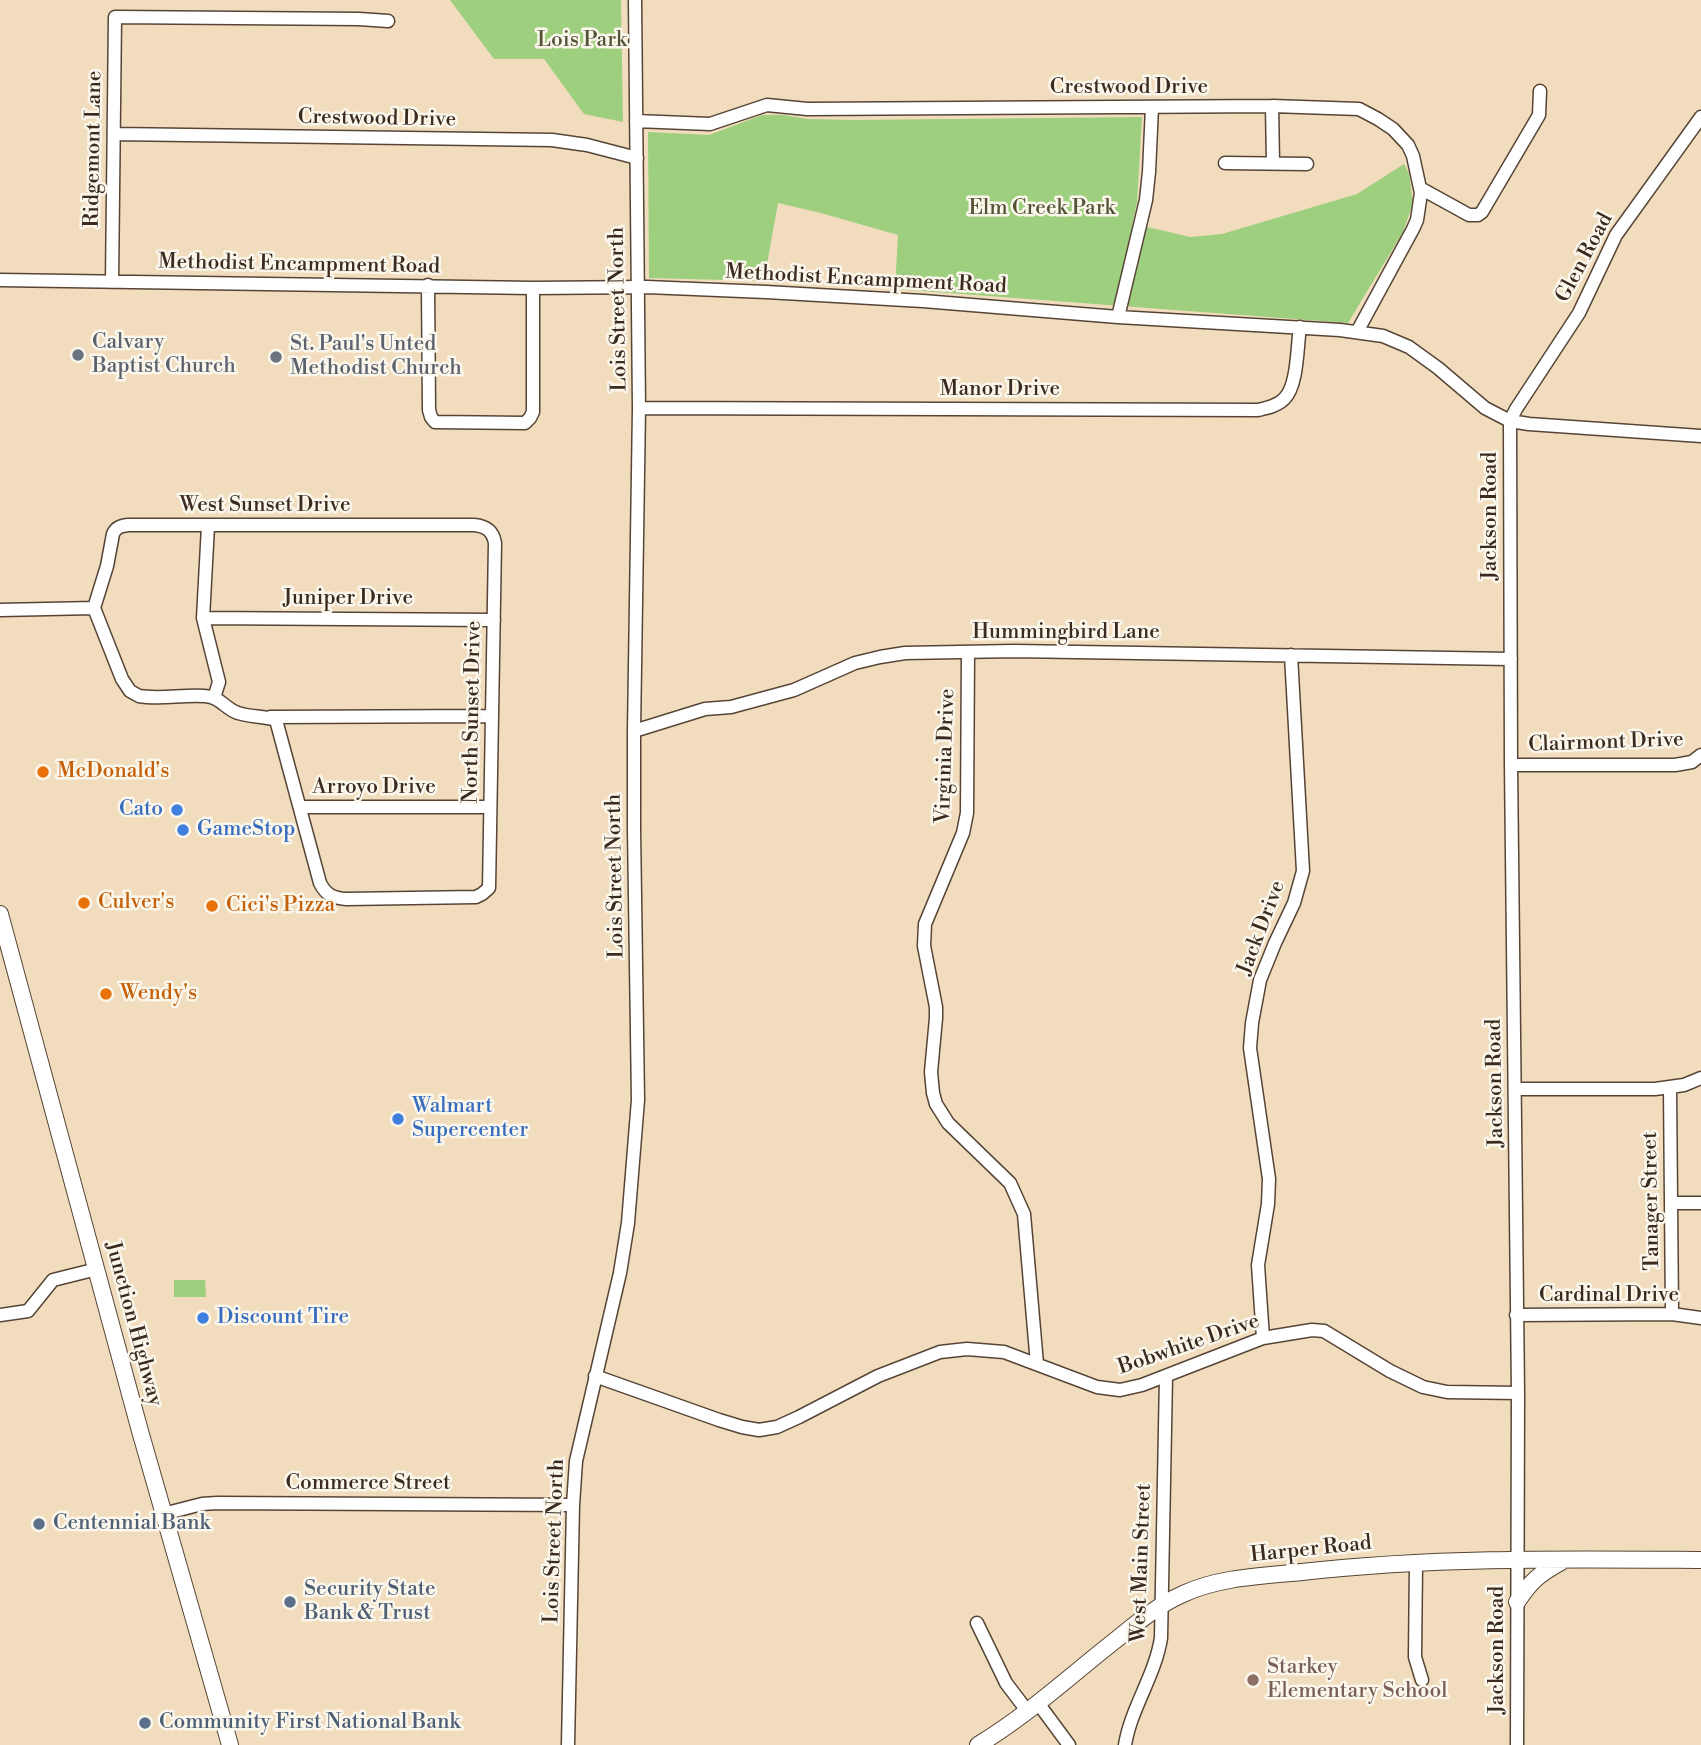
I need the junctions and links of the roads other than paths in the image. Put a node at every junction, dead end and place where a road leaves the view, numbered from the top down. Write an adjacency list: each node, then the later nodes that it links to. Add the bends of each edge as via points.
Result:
1 (635, 0): 7 (street, Lois Street North)
2 (388, 21): 8 (street, Ridgemont Lane, via 115,17)
3 (1540, 91): 13 (street, via 1539,115 1482,212 1469,215)
4 (1272, 106): 5 (street, Crestwood Drive); 11 (street); 13 (street, Crestwood Drive, via 1359,109 1378,119 1408,145)
5 (1152, 107): 7 (street, Crestwood Drive, via 807,109 766,105 710,124); 19 (street, via 1146,200)
6 (1701, 117): 23 (street, Glen Road, via 1616,234 1578,313)
7 (636, 121): 9 (street, Lois Street North)
8 (115, 134): 9 (street, Crestwood Drive, via 552,140); 15 (street, Ridgemont Lane)
9 (637, 158): 18 (street, Lois Street North)
10 (1225, 163): 11 (street)
11 (1273, 163): 12 (street)
12 (1307, 164)
13 (1420, 188): 21 (street, Crestwood Drive, via 1413,229)
14 (0, 280): 15 (street, Methodist Encampment Road)
15 (112, 282): 16 (street, Methodist Encampment Road)
16 (428, 285): 17 (street, Methodist Encampment Road); 17 (street, via 429,410 435,422 525,423 530,418)
17 (533, 288): 18 (street, Methodist Encampment Road)
18 (637, 288): 19 (street, Methodist Encampment Road, via 922,300); 22 (street, Lois Street North)
19 (1118, 317): 20 (street, Methodist Encampment Road)
20 (1300, 327): 21 (street, Methodist Encampment Road); 22 (street, Manor Drive, via 1293,383 1286,397 1258,410)
21 (1357, 332): 23 (street, Methodist Encampment Road, via 1409,347 1485,408)
22 (639, 408): 37 (street, Lois Street North)
23 (1510, 421): 24 (street, Methodist Encampment Road); 33 (street, Jackson Road)
24 (1701, 436)
25 (208, 526): 26 (street, West Sunset Drive, via 474,525); 27 (street, West Sunset Drive, via 115,529); 29 (street)
26 (494, 536): 30 (street, North Sunset Drive)
27 (94, 608): 28 (street); 34 (street, via 130,691 144,697)
28 (0, 610)
29 (203, 618): 30 (street, Juniper Drive); 34 (street, via 219,682)
30 (494, 620): 35 (street, North Sunset Drive)
31 (968, 652): 32 (street, Hummingbird Lane); 37 (street, Hummingbird Lane, via 880,657 794,690 731,708 705,709); 54 (street, Virginia Drive, via 968,813 924,935 936,1007 932,1083 936,1104 948,1123 1010,1183 1024,1214)
32 (1291, 655): 33 (street, Hummingbird Lane); 53 (street, Jack Drive, via 1303,871 1260,980 1250,1048 1269,1179 1258,1265)
33 (1511, 659): 39 (street, Jackson Road)
34 (214, 698): 36 (street, via 240,714)
35 (492, 716): 36 (street); 41 (street, North Sunset Drive)
36 (266, 717): 40 (street, via 276,720)
37 (634, 731): 55 (street, Lois Street North, via 637,1111 628,1223)
38 (1701, 755): 39 (street, Clairmont Drive, via 1675,765)
39 (1511, 765): 45 (street, Jackson Road)
40 (300, 807): 41 (street, Arroyo Drive); 41 (street, North Sunset Drive, via 320,883 327,894 346,899 476,897 489,888)
41 (491, 807)
42 (0, 914): 48 (main road, Junction Highway)
43 (1701, 1078): 44 (street)
44 (1670, 1087): 45 (street); 46 (street, Tanager Street)
45 (1515, 1089): 51 (street, Jackson Road)
46 (1672, 1203): 47 (street); 49 (street, Tanager Street)
47 (1701, 1203)
48 (97, 1269): 50 (street, via 53,1280 29,1311); 59 (main road, Junction Highway)
49 (1672, 1314): 51 (street, Cardinal Drive); 52 (street, Cardinal Drive)
50 (0, 1315)
51 (1516, 1315): 57 (street, Jackson Road)
52 (1701, 1318)
53 (1263, 1338): 56 (street, Bobwhite Drive); 57 (street, Bobwhite Drive, via 1324,1331 1423,1387)
54 (1037, 1364): 55 (street, Bobwhite Drive, via 992,1350 940,1352 878,1376 799,1418 759,1430); 56 (street, Bobwhite Drive, via 1097,1387 1119,1390)
55 (595, 1376): 58 (street, Lois Street North, via 576,1461)
56 (1166, 1376): 65 (street, West Main Street)
57 (1518, 1393): 61 (street, Jackson Road)
58 (573, 1505): 59 (street, Commerce Street, via 218,1503); 70 (street, Lois Street North)
59 (163, 1514): 69 (main road, Junction Highway)
60 (1566, 1559): 61 (main road, Harper Road); 62 (main road, Harper Road); 64 (main road, via 1544,1571)
61 (1517, 1560): 63 (main road, Harper Road); 64 (street, Jackson Road)
62 (1701, 1560)
63 (1416, 1563): 65 (main road, Harper Road, via 1220,1582); 67 (street, via 1415,1657)
64 (1517, 1602): 74 (street, Jackson Road)
65 (1161, 1605): 68 (main road, Harper Road); 73 (street, West Main Street, via 1160,1646)
66 (977, 1623): 68 (street, via 1006,1683)
67 (1422, 1680)
68 (1033, 1707): 71 (main road, Harper Road); 72 (street)
69 (230, 1745)
70 (568, 1745)
71 (978, 1745)
72 (1069, 1745)
73 (1125, 1745)
74 (1517, 1745)

